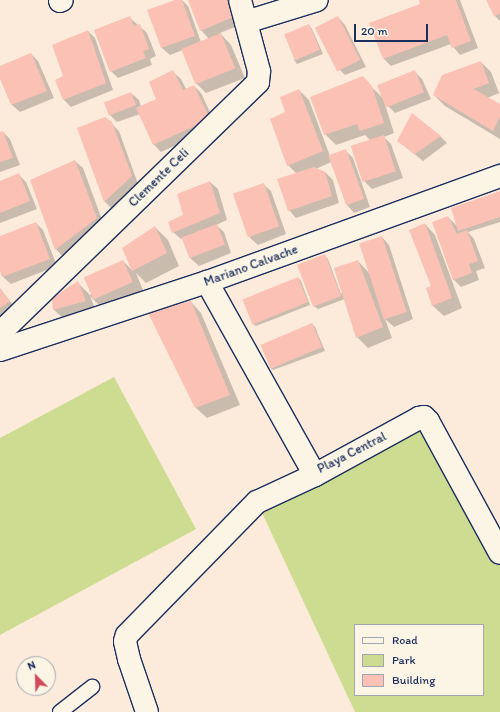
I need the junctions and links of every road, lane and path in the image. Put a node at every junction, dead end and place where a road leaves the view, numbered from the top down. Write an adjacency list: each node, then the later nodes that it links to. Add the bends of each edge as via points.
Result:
1 (240, 0): 3 (street, Clemente Celi)
2 (317, 0): 3 (street)
3 (246, 22): 6 (street, Clemente Celi, via 259,71 256,85)
4 (500, 176): 5 (street, Mariano Calvache)
5 (207, 282): 7 (street, Mariano Calvache); 8 (street, Playa Central)
6 (0, 333)
7 (0, 350)
8 (315, 475): 9 (street, Playa Central, via 424,417); 12 (street, via 257,502 125,637 128,659)
9 (500, 553)
10 (92, 687): 11 (lane)
11 (60, 712)
12 (147, 712)

